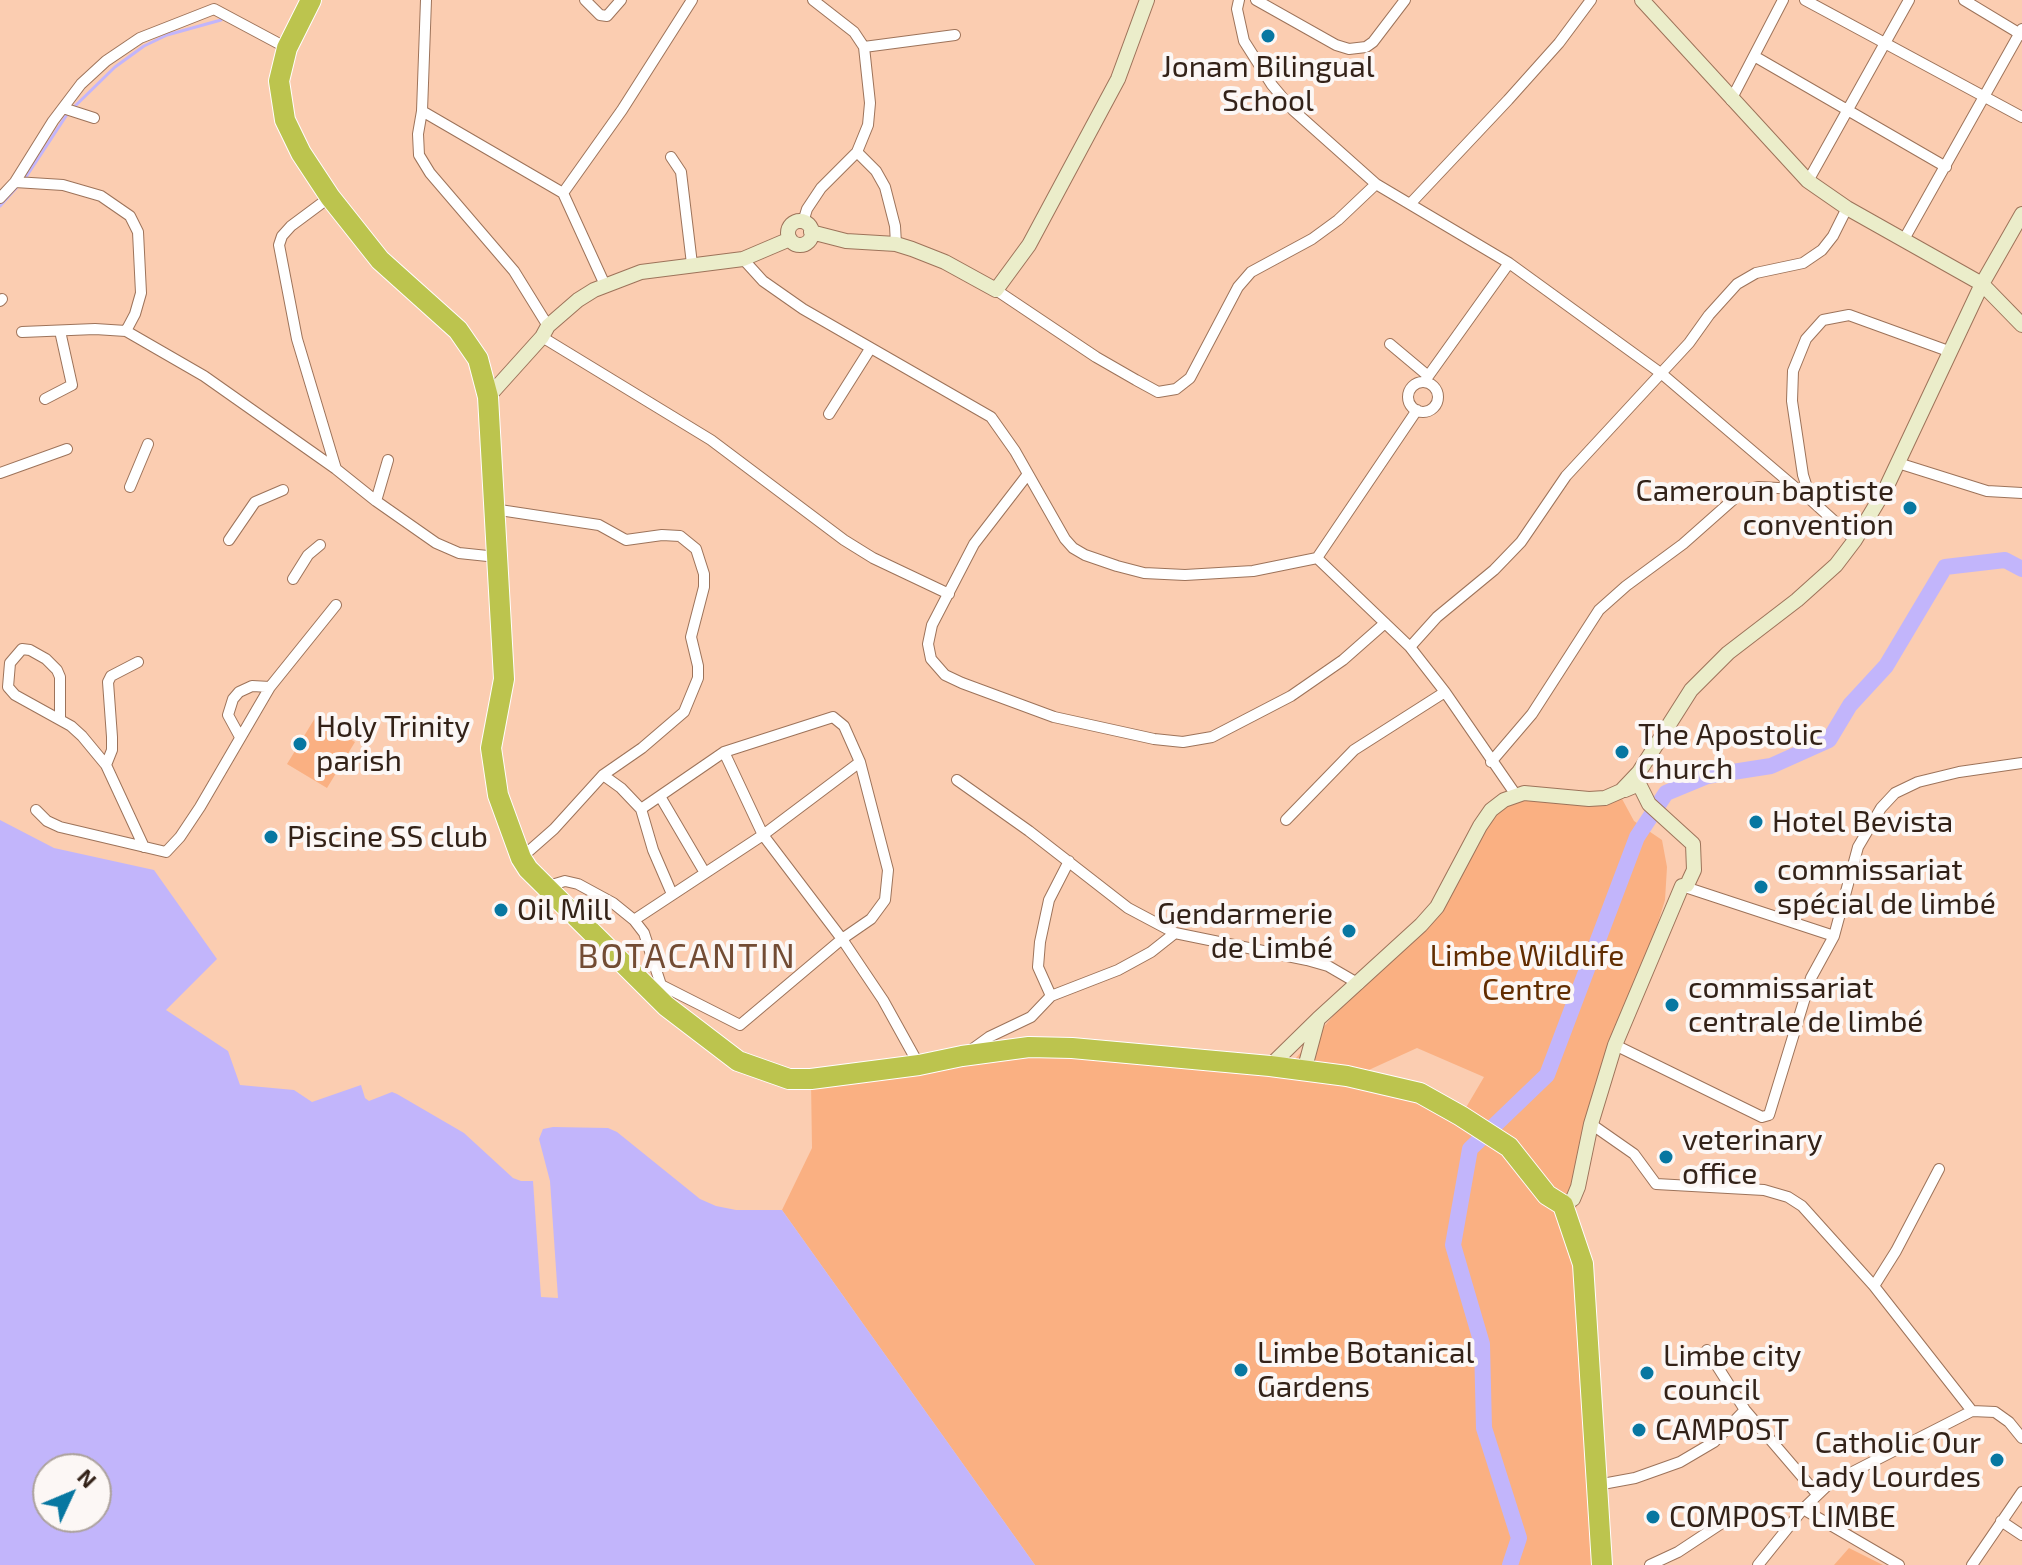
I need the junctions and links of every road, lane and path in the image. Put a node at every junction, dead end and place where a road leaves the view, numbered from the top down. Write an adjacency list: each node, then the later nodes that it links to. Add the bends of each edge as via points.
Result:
1 (311, 0): 21 (highway)
2 (426, 0): 27 (street)
3 (585, 0): 4 (street, via 607,16)
4 (621, 0)
5 (692, 0): 36 (street)
6 (813, 0): 20 (street, via 854,32)
7 (1147, 0): 50 (street, via 1118,79 1033,238)
8 (1239, 0): 35 (street, via 1244,41 1272,85 1317,134)
9 (1256, 0): 10 (street, via 1336,45 1359,49 1373,42)
10 (1405, 0)
11 (1591, 0): 39 (street, via 1559,43)
12 (1642, 0): 24 (street)
13 (1783, 0): 22 (street)
14 (1805, 0): 19 (street)
15 (1909, 0): 19 (street)
16 (1964, 0): 17 (street)
17 (2021, 32): 23 (street)
18 (955, 35): 20 (street)
19 (1885, 43): 23 (street); 26 (street)
20 (864, 47): 30 (street, via 870,116)
21 (287, 48): 25 (street, via 214,9 129,45 93,72); 37 (highway, via 279,81 285,120)
22 (1754, 56): 24 (street); 26 (street)
23 (1986, 96): 28 (street); 32 (street)
24 (1731, 100): 33 (street)
25 (63, 108): 29 (street); 34 (street)
26 (1848, 109): 32 (street); 33 (street)
27 (422, 111): 36 (street); 55 (street, via 419,155 514,271)
28 (2022, 117)
29 (94, 118)
30 (857, 152): 42 (street, via 807,209); 44 (street, via 885,187)
31 (671, 157): 47 (street, via 681,172)
32 (1946, 167): 43 (street)
33 (1808, 181): 40 (street)
34 (15, 182): 38 (street); 53 (street, via 63,185 101,196 130,216 138,232 141,293)
35 (1376, 184): 39 (street); 50 (street, via 1312,239 1251,272 1190,378 1176,389 1158,392 1136,380)
36 (563, 193): 49 (street)
37 (330, 197): 61 (highway, via 380,260 458,330 478,359); 69 (street, via 291,226 279,245 297,339)
38 (0, 198)
39 (1410, 204): 46 (street)
40 (1847, 208): 43 (street); 59 (street, via 1822,250 1803,263 1756,273 1737,284)
41 (2022, 214): 48 (street)
42 (807, 227): 44 (street, via 846,241); 45 (street, via 805,244 790,239)
43 (1903, 241): 48 (street)
44 (896, 244): 50 (street, via 926,253)
45 (743, 259): 47 (street); 57 (street, via 786,298)
46 (1509, 263): 59 (street); 60 (street)
47 (692, 264): 49 (street, via 641,272)
48 (1982, 284): 51 (street); 58 (street)
49 (605, 285): 55 (street, via 578,300)
50 (996, 290)
51 (2022, 325)
52 (60, 331): 53 (street); 54 (street); 62 (street, via 72,385)
53 (126, 331): 69 (street, via 204,376)
54 (22, 332)
55 (545, 332): 61 (street); 85 (street, via 711,440 844,540)
56 (1390, 344): 60 (street)
57 (870, 349): 64 (street); 71 (street, via 991,417)
58 (1951, 352): 68 (street); 76 (street, via 1849,315 1823,320 1806,339 1793,371 1793,425)
59 (1662, 374): 73 (street); 88 (street, via 1566,476 1521,542)
60 (1426, 379): 63 (street, via 1408,396); 63 (street, via 1438,399 1430,410)
61 (488, 397): 78 (highway)
62 (45, 399)
63 (1417, 410): 83 (street)
64 (829, 414)
65 (148, 444): 72 (street)
66 (67, 449): 70 (street)
67 (388, 460): 77 (street)
68 (1898, 463): 75 (street, via 1987,491); 80 (street)
69 (336, 469): 77 (street)
70 (0, 472)
71 (1028, 474): 83 (street, via 1073,548 1117,566 1197,575); 85 (street, via 974,544)
72 (130, 487)
73 (1797, 489): 76 (street); 96 (street, via 1744,490 1599,610 1532,714)
74 (283, 490): 79 (street, via 255,502)
75 (2022, 493)
76 (1811, 500): 80 (street)
77 (376, 501): 82 (street, via 436,543 459,553)
78 (493, 509): 82 (highway); 99 (street, via 599,525 626,540 672,534 689,542 701,558 704,587 691,637 698,678 690,700 674,721)
79 (229, 540)
80 (1855, 540): 101 (street, via 1819,583 1728,653 1691,690)
81 (320, 545): 84 (street)
82 (497, 557): 109 (highway, via 504,679 491,748 498,795)
83 (1317, 558): 87 (street)
84 (293, 579)
85 (949, 594): 87 (street, via 928,644 931,659 945,675 1054,717 1183,742 1212,737 1291,696)
86 (336, 605): 90 (street)
87 (1385, 623): 88 (street)
88 (1410, 647): 91 (street)
89 (138, 662): 98 (street, via 108,682 112,750)
90 (270, 687): 93 (street); 93 (street, via 252,686 233,699 228,715)
91 (1445, 692): 96 (street); 106 (street, via 1354,750)
92 (60, 718): 92 (street, via 8,687 10,663 22,649 57,670); 98 (street)
93 (240, 737): 108 (street, via 180,837 166,852)
94 (724, 752): 95 (street, via 833,717 844,726); 103 (street); 107 (street)
95 (860, 762): 107 (street); 118 (street, via 888,870 885,900 871,919)
96 (1491, 762): 102 (street)
97 (2022, 763): 117 (street, via 1959,772 1895,793 1858,847)
98 (106, 765): 108 (street)
99 (603, 775): 104 (street); 109 (street)
100 (957, 780): 110 (street)
101 (1621, 791): 102 (street, via 1589,799); 112 (street, via 1639,784 1649,804 1693,844 1694,870)
102 (1516, 795): 119 (street, via 1491,810 1437,907)
103 (661, 798): 104 (street); 111 (street)
104 (641, 809): 114 (street)
105 (36, 810): 108 (street, via 60,827)
106 (1286, 820)
107 (763, 835): 111 (street); 118 (street)
108 (144, 847)
109 (521, 858): 113 (highway)
110 (1069, 861): 116 (street, via 1128,908); 121 (street, via 1049,900 1040,942 1038,967)
111 (705, 873): 114 (street)
112 (1682, 886): 117 (street); 124 (street)
113 (545, 887): 115 (street, via 565,881 578,884); 122 (highway)
114 (672, 894): 115 (street)
115 (634, 920): 120 (street, via 644,933)
116 (1175, 933): 119 (street, via 1307,960); 121 (street, via 1118,970)
117 (1834, 936): 124 (street, via 1811,978 1769,1115 1762,1117)
118 (842, 939): 120 (street, via 740,1025); 126 (street)
119 (1359, 984): 123 (street)
120 (661, 985): 122 (street)
121 (1051, 996): 125 (street, via 1031,1017)
122 (666, 1006): 126 (highway, via 738,1061 789,1079)
123 (1318, 1019): 127 (street); 128 (street)
124 (1615, 1045): 129 (street)
125 (962, 1056): 126 (highway); 127 (highway, via 1029,1047)
126 (919, 1065)
127 (1270, 1066): 128 (highway)
128 (1304, 1071): 131 (highway, via 1407,1089 1435,1100 1509,1147 1547,1195)
129 (1591, 1124): 131 (street, via 1576,1195); 132 (street, via 1634,1154 1656,1184 1764,1190 1788,1197)
130 (1939, 1169): 132 (street)
131 (1563, 1205): 137 (highway, via 1583,1264)
132 (1874, 1286): 135 (street)
133 (1707, 1350): 134 (street)
134 (1745, 1410): 137 (street, via 1714,1442 1680,1462); 139 (street)
135 (1972, 1411): 136 (street, via 1995,1412); 139 (street, via 1845,1474)
136 (2022, 1438)
137 (1597, 1485): 144 (highway)
138 (2022, 1492): 142 (street)
139 (1817, 1494): 140 (street)
140 (1803, 1509): 146 (street); 147 (street)
141 (1728, 1519): 145 (street)
142 (2001, 1521): 143 (street); 148 (street)
143 (2022, 1535)
144 (1602, 1565)
145 (1650, 1565)
146 (1758, 1565)
147 (1899, 1565)
148 (1972, 1565)

